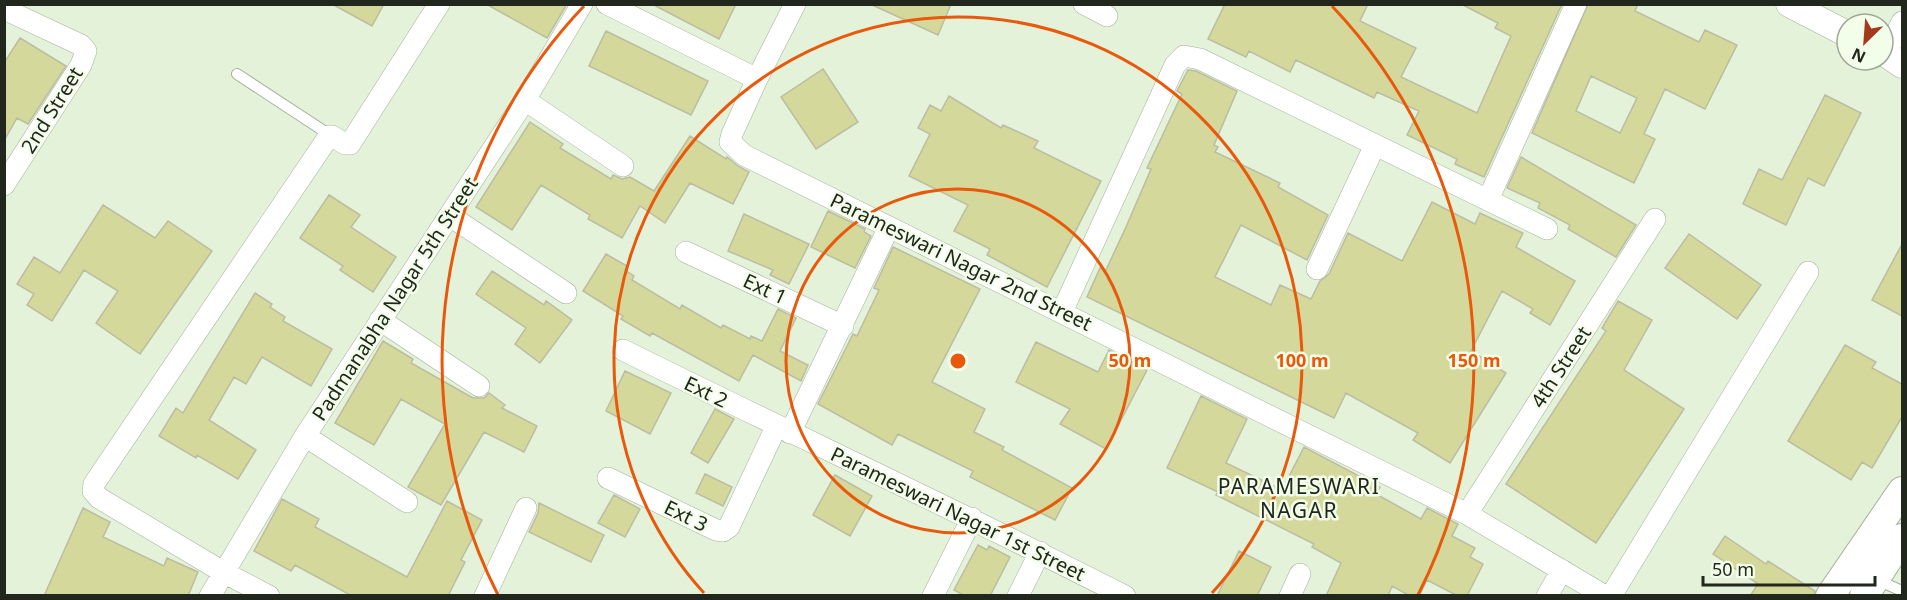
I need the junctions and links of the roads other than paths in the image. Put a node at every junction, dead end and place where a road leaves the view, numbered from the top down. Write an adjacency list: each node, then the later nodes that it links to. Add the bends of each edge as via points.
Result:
1 (439, 4): 16 (street, via 350,144)
2 (582, 4): 15 (street, Padmanabha Nagar 5th Street)
3 (608, 4): 14 (street)
4 (795, 4): 14 (street, Parameswari Nagar 2nd Street)
5 (1084, 4): 9 (street)
6 (1576, 4): 20 (street)
7 (1789, 4): 11 (street)
8 (4, 9): 19 (street, 2nd Street, via 81,45 86,51 81,65)
9 (1107, 16)
10 (1902, 22): 12 (street)
11 (1835, 28)
12 (1895, 44)
13 (237, 74): 16 (lane)
14 (756, 79): 23 (street, Parameswari Nagar 2nd Street, via 732,134 730,142 736,149)
15 (525, 100): 18 (street); 21 (street, Padmanabha Nagar 5th Street)
16 (330, 135): 45 (street, via 94,484 93,491 99,498)
17 (1376, 145): 20 (street); 26 (street); 29 (street, via 1200,59 1184,56 1175,65)
18 (623, 166)
19 (4, 185)
20 (1488, 200): 24 (street)
21 (450, 216): 28 (street); 30 (street, Padmanabha Nagar 5th Street)
22 (1655, 219): 40 (street, 4th Street)
23 (889, 227): 29 (street, Parameswari Nagar 2nd Street); 31 (street)
24 (1546, 229)
25 (686, 252): 31 (street, Ext 1)
26 (1317, 269)
27 (1808, 272): 58 (street)
28 (566, 293)
29 (1062, 312): 40 (street, Parameswari Nagar 2nd Street)
30 (380, 320): 33 (street); 35 (street, Padmanabha Nagar 5th Street)
31 (843, 326): 34 (street)
32 (623, 350): 34 (street, Ext 2)
33 (479, 386)
34 (783, 430): 36 (street, Ext 3, via 729,527 723,531); 41 (street, Parameswari Nagar 1st Street)
35 (305, 436): 38 (street); 45 (street, Padmanabha Nagar 5th Street)
36 (608, 478)
37 (1902, 491): 59 (main road)
38 (407, 502)
39 (526, 508): 51 (street)
40 (1467, 514): 44 (street, Parameswari Nagar 2nd Street)
41 (972, 518): 43 (street, Parameswari Nagar 1st Street); 52 (street)
42 (1902, 538): 47 (main road)
43 (1040, 552): 53 (street); 54 (street, Parameswari Nagar 1st Street)
44 (1562, 570): 56 (street); 57 (street, Parameswari Nagar 2nd Street)
45 (222, 572): 49 (street, Padmanabha Nagar 5th Street); 50 (street)
46 (1300, 574): 55 (street)
47 (1869, 587): 48 (lane)
48 (1902, 591)
49 (210, 596)
50 (269, 596)
51 (485, 596)
52 (933, 596)
53 (1018, 596)
54 (1125, 596)
55 (1290, 596)
56 (1547, 596)
57 (1605, 596)
58 (1611, 596)
59 (1830, 596)

